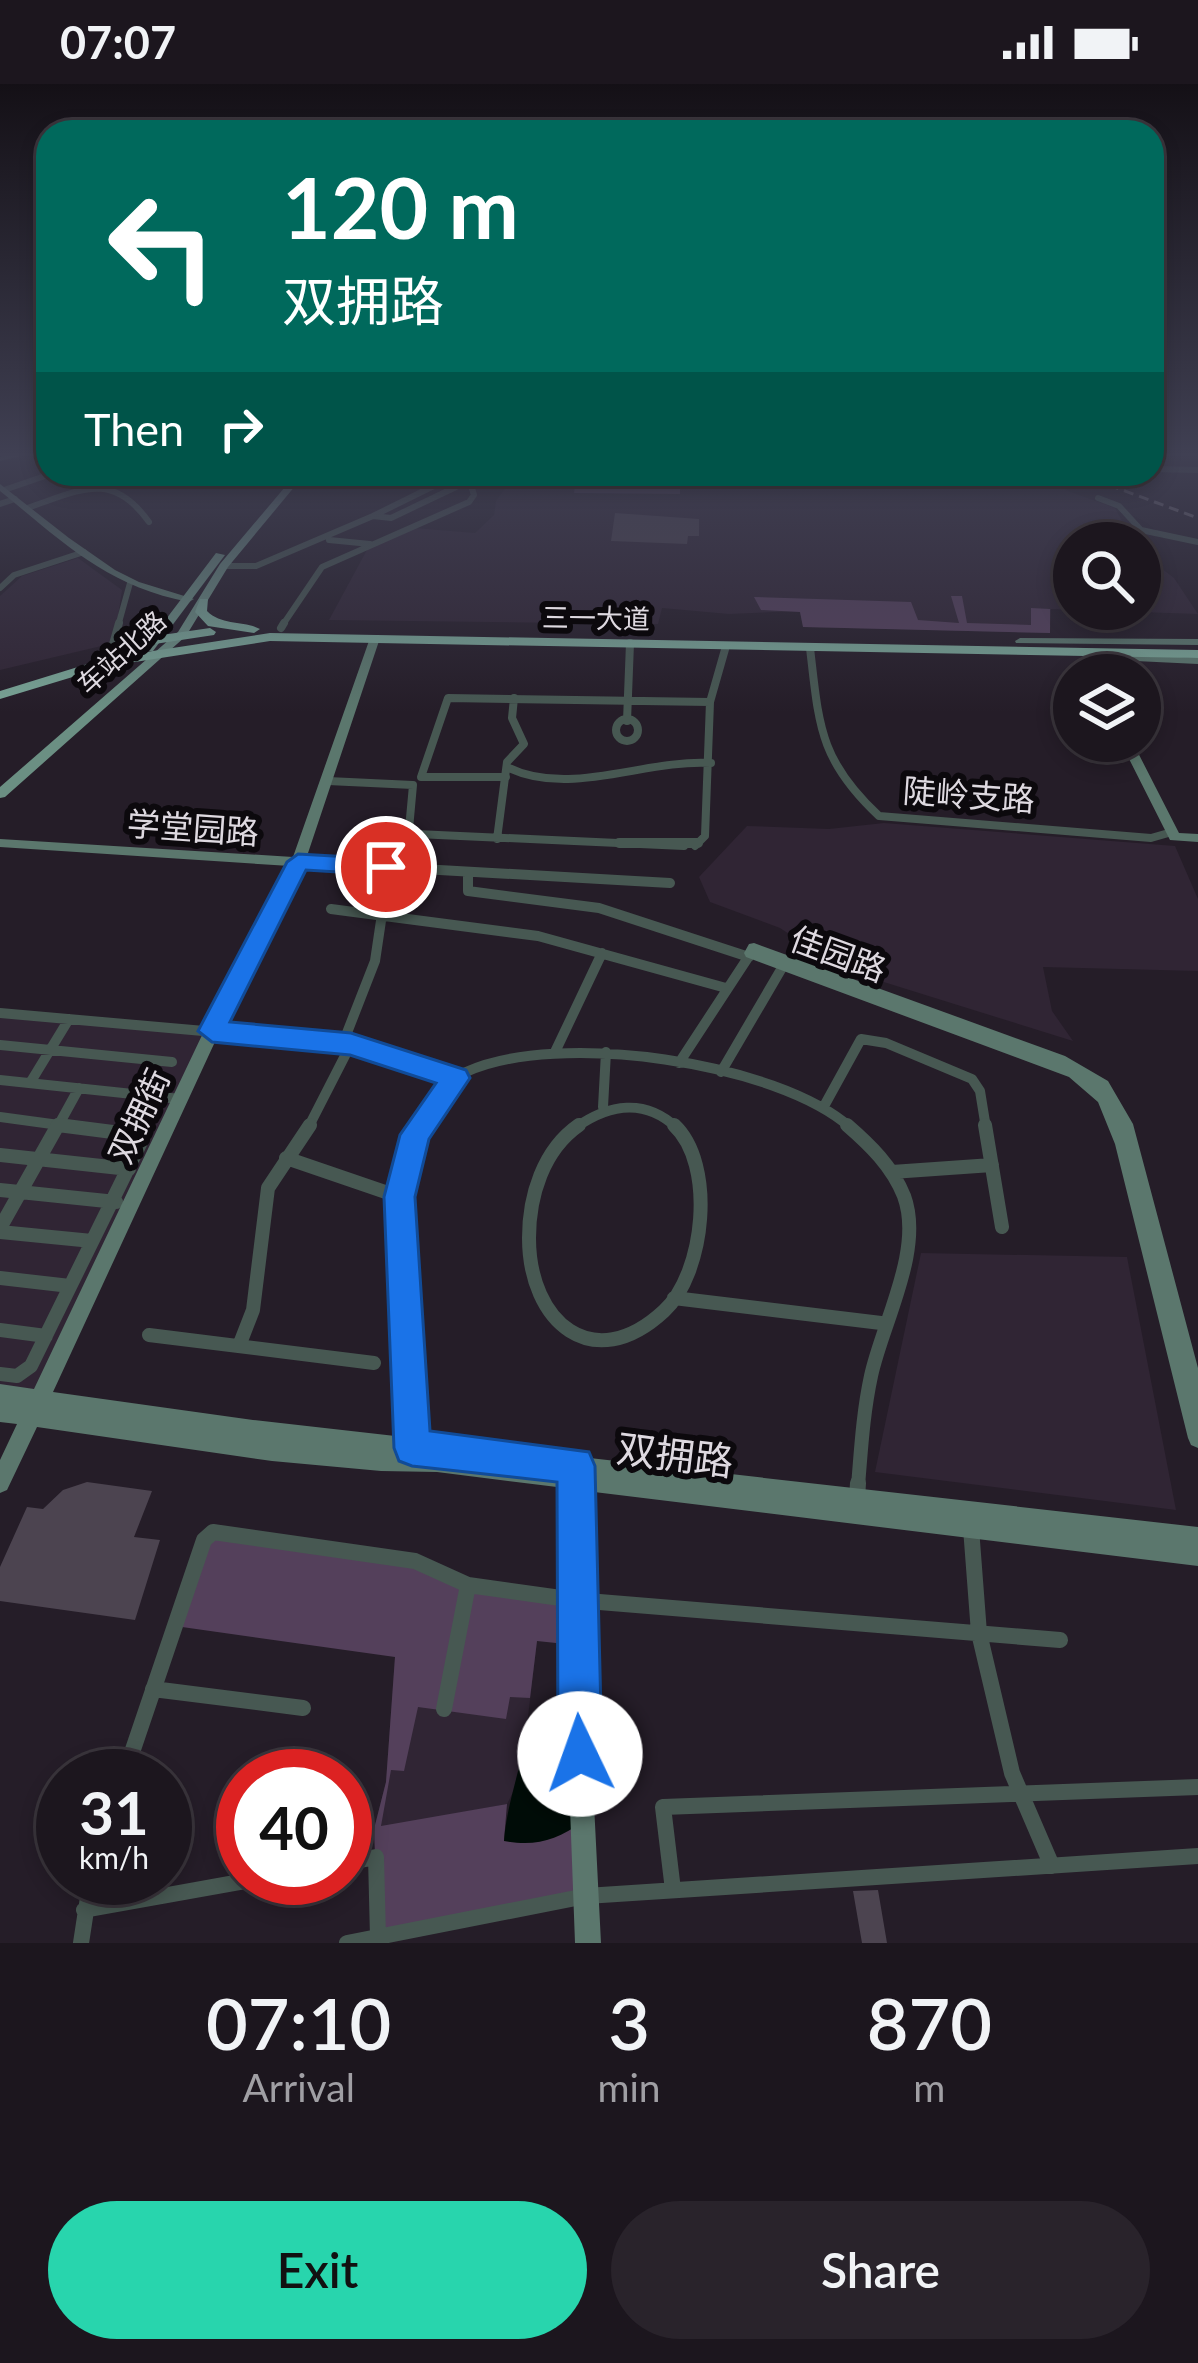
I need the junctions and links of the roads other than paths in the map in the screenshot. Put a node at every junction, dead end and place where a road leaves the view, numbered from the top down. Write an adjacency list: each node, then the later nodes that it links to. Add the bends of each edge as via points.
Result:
1 (67, 539): 7 (street)
2 (241, 539): 11 (main road, 车站北路)
3 (246, 539): 8 (main road, 车站北路)
4 (384, 539): 6 (street)
5 (326, 540): 6 (street); 8 (street, via 256,566)
6 (372, 544): 13 (street, via 322,567)
7 (84, 552): 9 (street); 10 (street, via 14,575)
8 (224, 566): 12 (main road, 车站北路)
9 (130, 583): 11 (street); 23 (street)
10 (0, 588)
11 (189, 599): 18 (main road, 车站北路)
12 (205, 601): 14 (highway, via 201,612 212,622); 15 (main road, 车站北路)
13 (281, 628): 14 (highway, 三一大道); 17 (highway, 三一大道)
14 (254, 629): 15 (highway, 三一大道)
15 (182, 634): 18 (main road, 车站北路)
16 (375, 638): 18 (highway, 三一大道); 19 (highway, 三一大道); 40 (street, 双拥街)
17 (1021, 641): 22 (highway, 三一大道); 25 (street)
18 (162, 644): 23 (highway, 三一大道); 27 (highway, 三一大道); 42 (main road, 车站北路)
19 (630, 644): 20 (highway, 三一大道); 32 (street)
20 (726, 646): 21 (highway, 三一大道); 33 (street)
21 (810, 648): 24 (highway, 三一大道); 43 (street, 陡岭支路, via 817,736 879,816)
22 (1143, 649): 25 (highway, 三一大道); 26 (highway, 三一大道)
23 (111, 650): 29 (highway, 三一大道)
24 (1061, 652): 26 (highway, 三一大道); 28 (street)
25 (1197, 652): 26 (street)
26 (1096, 653)
27 (145, 654): 30 (highway, 三一大道); 39 (main road, 车站北路)
28 (1069, 654)
29 (0, 684)
30 (0, 695)
31 (514, 698): 32 (street); 37 (street, via 512,718 524,744); 38 (street, via 448,698)
32 (628, 700): 33 (street); 34 (street)
33 (710, 702): 36 (street)
34 (628, 721)
35 (1139, 762): 43 (street)
36 (711, 763): 37 (street, via 663,762 567,780); 45 (street, via 705,836 694,848)
37 (507, 772): 38 (street); 45 (street)
38 (422, 777): 41 (street)
39 (0, 782)
40 (328, 782): 41 (street); 47 (street, 双拥街)
41 (409, 784): 45 (street, via 411,832)
42 (0, 794)
43 (1175, 834): 44 (street)
44 (1198, 836)
45 (496, 839)
46 (0, 843): 47 (street, 学堂园路)
47 (298, 862): 48 (street, 学堂园路); 58 (street, 双拥街)
48 (468, 872): 49 (street, 学堂园路); 53 (street, via 471,892 599,908)
49 (670, 883)
50 (331, 908): 51 (street)
51 (382, 914): 52 (street); 59 (street, via 380,945)
52 (602, 952): 55 (street); 62 (street)
53 (750, 955): 54 (street, 佳园路, via 754,948); 55 (street)
54 (785, 963): 66 (street); 101 (street, 佳园路, via 1059,1060 1111,1096); 104 (street, 佳园路, via 1057,1065 1104,1098 1123,1144)
55 (726, 988): 65 (street)
56 (0, 1013): 57 (street)
57 (69, 1019): 58 (street); 61 (street)
58 (212, 1031): 59 (street); 71 (street, 双拥街)
59 (347, 1044): 67 (street); 78 (street)
60 (0, 1045): 61 (street)
61 (50, 1050): 64 (street); 69 (street)
62 (555, 1052): 63 (street); 67 (street)
63 (606, 1052): 65 (street); 72 (street)
64 (172, 1062)
65 (679, 1063): 66 (street)
66 (721, 1072): 73 (street)
67 (455, 1078): 84 (street, via 415,1135)
68 (0, 1080): 69 (street)
69 (30, 1084): 70 (street)
70 (79, 1088): 71 (street); 75 (street)
71 (180, 1099): 86 (street, 双拥街)
72 (603, 1107): 92 (street, via 664,1113 688,1136 701,1175 702,1223); 92 (street, via 565,1137 538,1180 527,1224 537,1299 564,1332 587,1339 636,1330)
73 (823, 1108): 79 (street, via 856,1044 874,1039 976,1082); 81 (street)
74 (0, 1117): 75 (street)
75 (59, 1124): 77 (street); 80 (street, via 142,1133)
76 (0, 1155): 77 (street)
77 (39, 1159): 80 (street); 83 (street)
78 (286, 1159): 84 (street); 97 (street, via 262,1204 253,1310)
79 (992, 1165): 81 (street); 87 (street)
80 (129, 1168): 85 (street)
81 (892, 1172): 93 (street, via 909,1228)
82 (0, 1190): 83 (street)
83 (20, 1192): 85 (street); 88 (street)
84 (400, 1197): 105 (street)
85 (112, 1202): 86 (street); 89 (street)
86 (131, 1204): 102 (street, 双拥街)
87 (1002, 1227)
88 (0, 1230): 89 (street)
89 (92, 1241): 91 (street)
90 (0, 1279): 91 (street)
91 (70, 1286): 96 (street)
92 (674, 1298): 93 (street)
93 (881, 1323): 108 (street)
94 (0, 1330): 96 (street)
95 (148, 1335): 97 (street)
96 (46, 1336): 99 (street, via 28,1370)
97 (239, 1346): 98 (street)
98 (374, 1363)
99 (0, 1374)
100 (0, 1394): 102 (street, 双拥路)
101 (1198, 1405)
102 (37, 1407): 103 (street, 双拥路); 105 (street, 双拥路); 106 (street, 双拥路, via 346,1462); 107 (street, 双拥街)
103 (0, 1412)
104 (1198, 1438)
105 (412, 1448): 106 (street, 双拥路)
106 (576, 1472): 108 (street, 双拥路); 109 (street, 双拥路); 113 (street)
107 (0, 1483)
108 (857, 1500): 110 (street, 双拥路)
109 (971, 1528): 111 (street, 双拥路); 114 (street)
110 (1198, 1538)
111 (1198, 1555)
112 (468, 1585): 113 (street); 116 (street, via 415,1562 209,1533); 118 (street)
113 (575, 1600): 114 (street); 127 (street)
114 (979, 1633): 115 (street); 121 (street, via 1012,1773)
115 (1060, 1640)
116 (153, 1689): 117 (street); 119 (street)
117 (303, 1708)
118 (444, 1709)
119 (133, 1749)
120 (1198, 1787): 121 (street)
121 (1026, 1795): 124 (street); 126 (street, via 663,1807)
122 (1198, 1856): 124 (street)
123 (372, 1858): 130 (street)
124 (1052, 1866): 126 (street)
125 (216, 1886): 129 (street)
126 (673, 1891): 127 (street)
127 (586, 1896): 130 (street); 133 (street)
128 (85, 1905): 129 (street)
129 (84, 1910): 131 (street)
130 (378, 1937): 132 (street)
131 (81, 1943)
132 (347, 1943)
133 (588, 1943)

